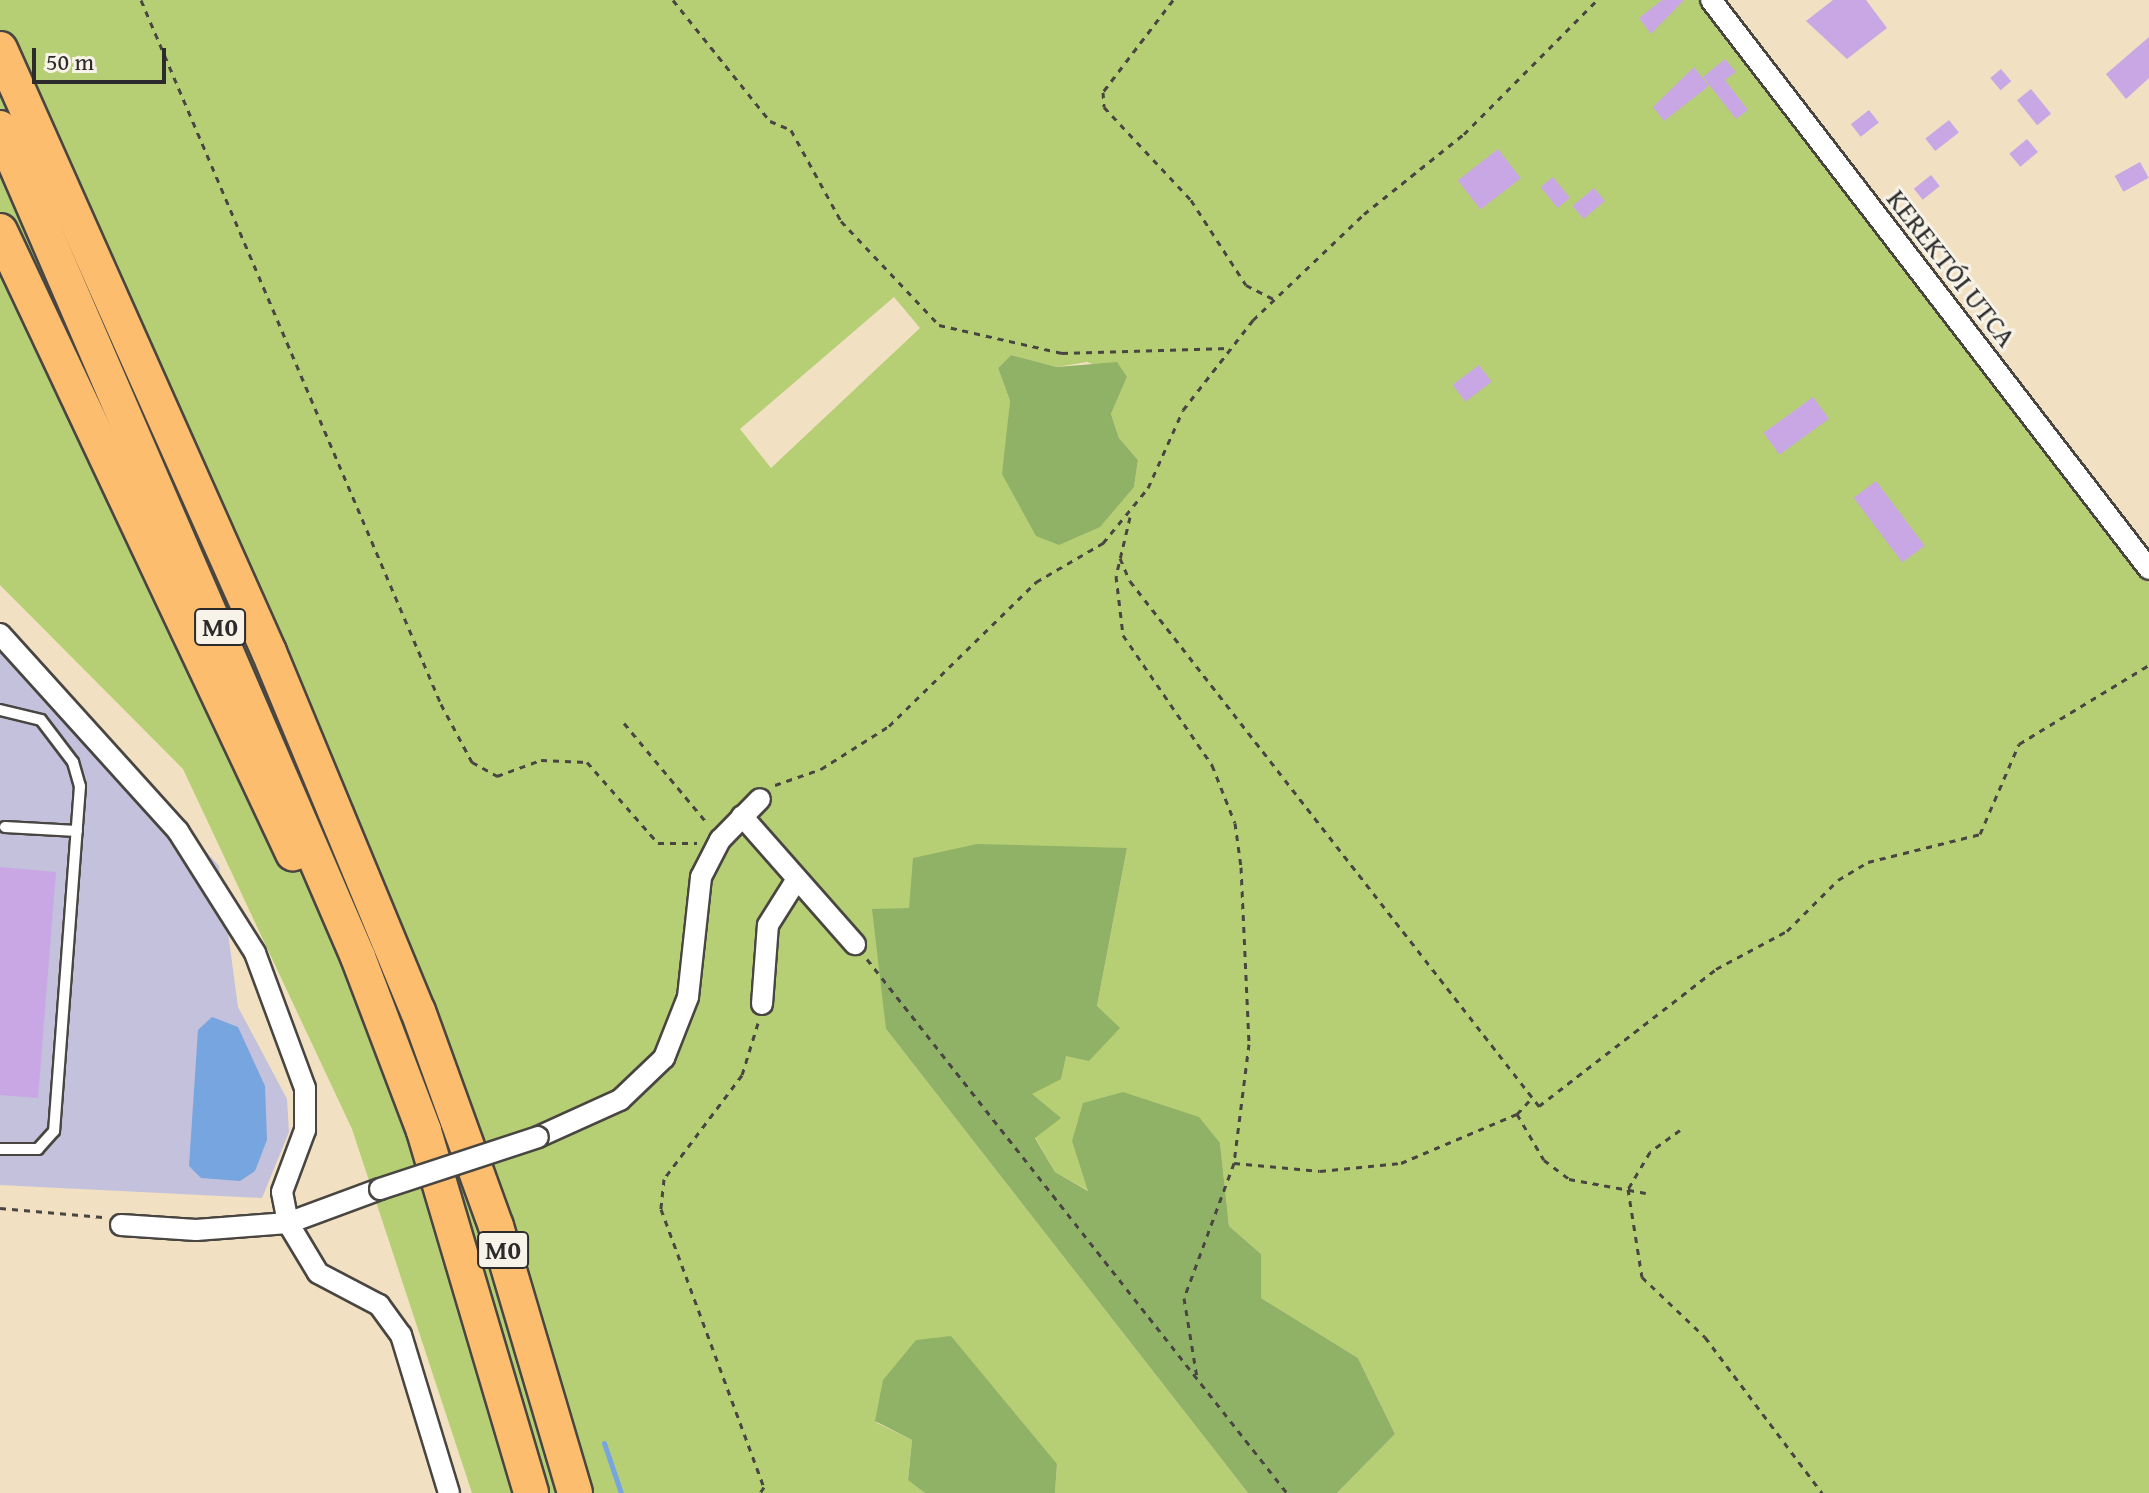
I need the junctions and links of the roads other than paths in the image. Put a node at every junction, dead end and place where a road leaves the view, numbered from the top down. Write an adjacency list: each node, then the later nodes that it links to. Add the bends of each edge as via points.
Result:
1 (1711, 0): 5 (street, KEREKTÓI UTCA)
2 (0, 49): 21 (highway, M0, via 269,652 418,1011 496,1226)
3 (0, 128): 15 (highway, M0, via 300,814)
4 (0, 231): 15 (highway, via 379,1052)
5 (2149, 569)
6 (0, 634): 17 (street, via 206,867 274,991 308,1112 282,1192)
7 (0, 710): 11 (lane, via 41,720 61,743 80,786)
8 (760, 799): 9 (street)
9 (742, 816): 12 (street); 17 (street, bridge, via 720,840 695,895 688,997 669,1050 620,1100 538,1137)
10 (5, 827): 11 (lane)
11 (77, 831): 16 (lane, via 54,1131 38,1149)
12 (797, 879): 13 (street); 14 (street, via 768,925)
13 (855, 944)
14 (762, 1004)
15 (424, 1131): 20 (highway, M0)
16 (0, 1149)
17 (288, 1223): 18 (street, via 196,1230); 19 (street, via 318,1273 379,1305 401,1335)
18 (121, 1225)
19 (449, 1493)
20 (531, 1493)
21 (575, 1493)

